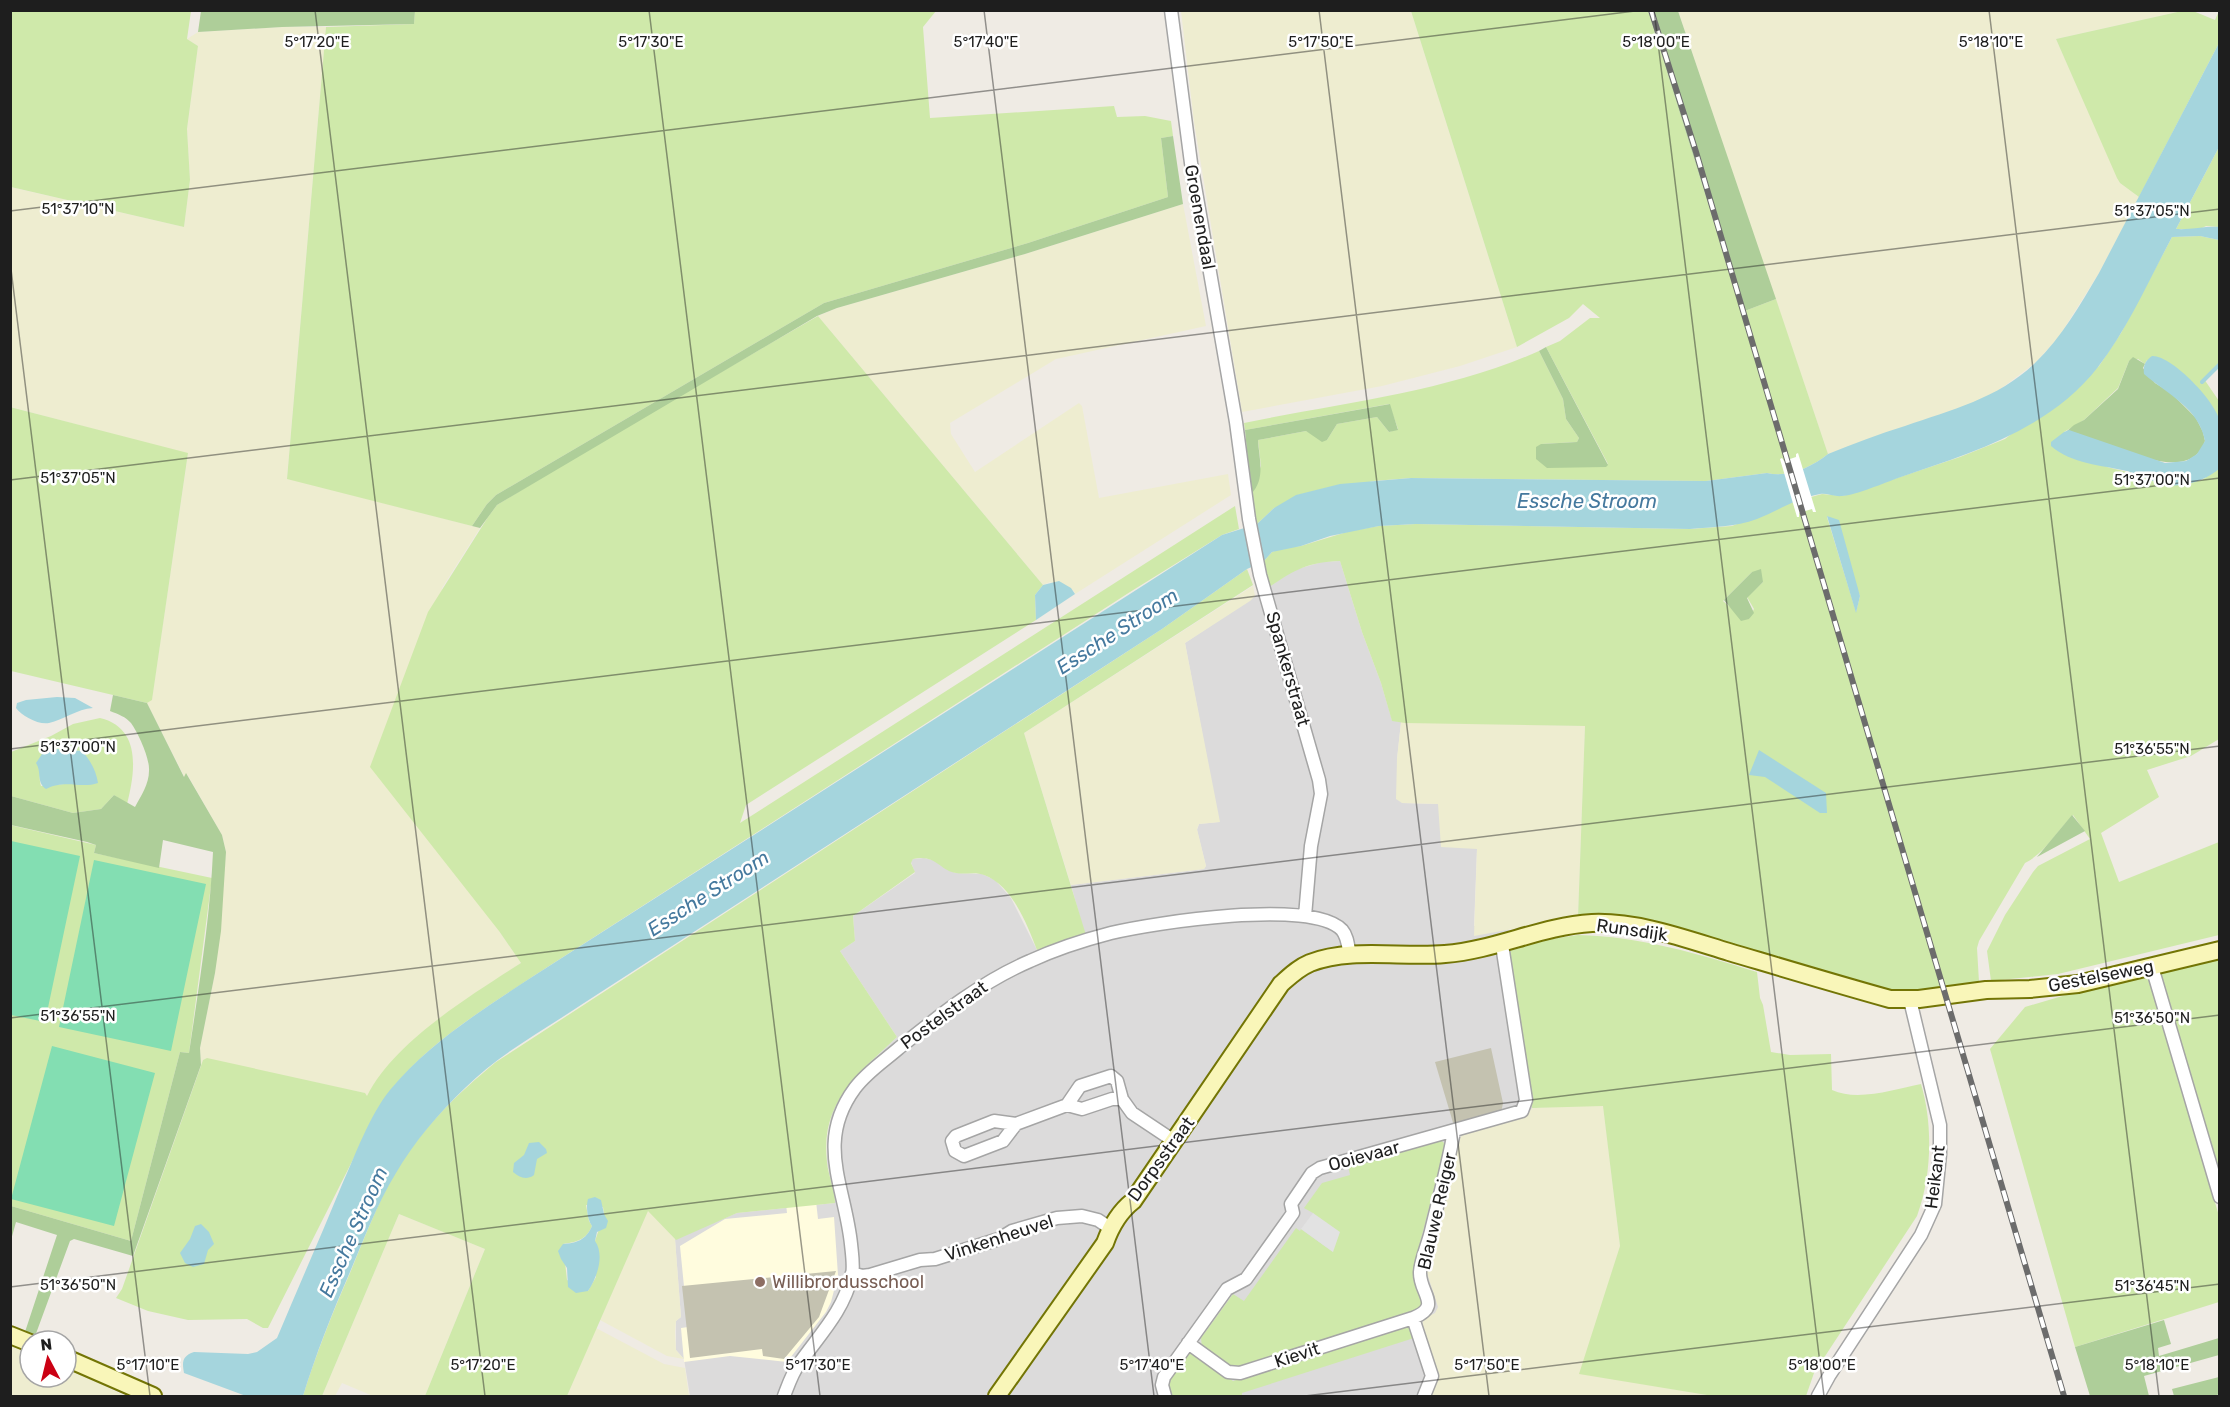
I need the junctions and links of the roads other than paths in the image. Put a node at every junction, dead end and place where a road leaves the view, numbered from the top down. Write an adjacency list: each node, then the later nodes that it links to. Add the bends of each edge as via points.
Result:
1 (1171, 10): 2 (street, Groenendaal, via 1191,163)
2 (1236, 422): 3 (street, Spankerstraat, via 1260,570 1321,794 1311,846)
3 (1305, 916): 6 (street, Postelstraat, via 1342,930); 16 (street, Postelstraat, via 1217,918 1103,935 1030,961 987,982 937,1018 863,1079 848,1098 839,1120 834,1162 850,1228)
4 (1502, 945): 6 (street, Runsdijk, via 1445,954); 8 (street, Runsdijk, via 1561,927 1615,924 1677,937 1890,999); 12 (street, Ooievaar, via 1526,1106 1516,1114)
5 (2220, 950): 7 (street, Gestelseweg)
6 (1350, 956): 13 (street, Dorpsstraat, via 1308,964 1281,984)
7 (2152, 967): 8 (street, Gestelseweg, via 2078,984); 14 (street)
8 (1910, 1000): 25 (street, Heikant, via 1940,1125 1935,1204 1921,1235)
9 (1122, 1099): 10 (street, via 1082,1109); 10 (street, via 1117,1081 1111,1076 1080,1086); 13 (street, via 1132,1113)
10 (1066, 1105): 11 (street)
11 (1016, 1124): 11 (street, via 994,1121 956,1136 952,1141 955,1151 964,1156 1003,1141)
12 (1454, 1131): 17 (street, Blauwe Reiger, via 1420,1271 1428,1307); 18 (street, Ooievaar, via 1312,1173 1291,1204 1293,1213 1246,1280 1227,1289)
13 (1174, 1142): 15 (street, Dorpsstraat)
14 (2220, 1197)
15 (1110, 1228): 16 (street, Vinkenheuvel, via 1082,1216 1057,1218 935,1259 870,1275); 22 (street, Dorpsstraat, via 1105,1243)
16 (852, 1273): 21 (street, Postelstraat, via 832,1322 797,1366)
17 (1413, 1318): 18 (street, Kievit, via 1234,1374); 24 (street, via 1432,1376)
18 (1188, 1343): 23 (street, Ooievaar, via 1164,1377)
19 (78, 1363): 20 (street)
20 (153, 1396)
21 (784, 1396)
22 (997, 1396)
23 (1165, 1396)
24 (1424, 1396)
25 (1818, 1396)

